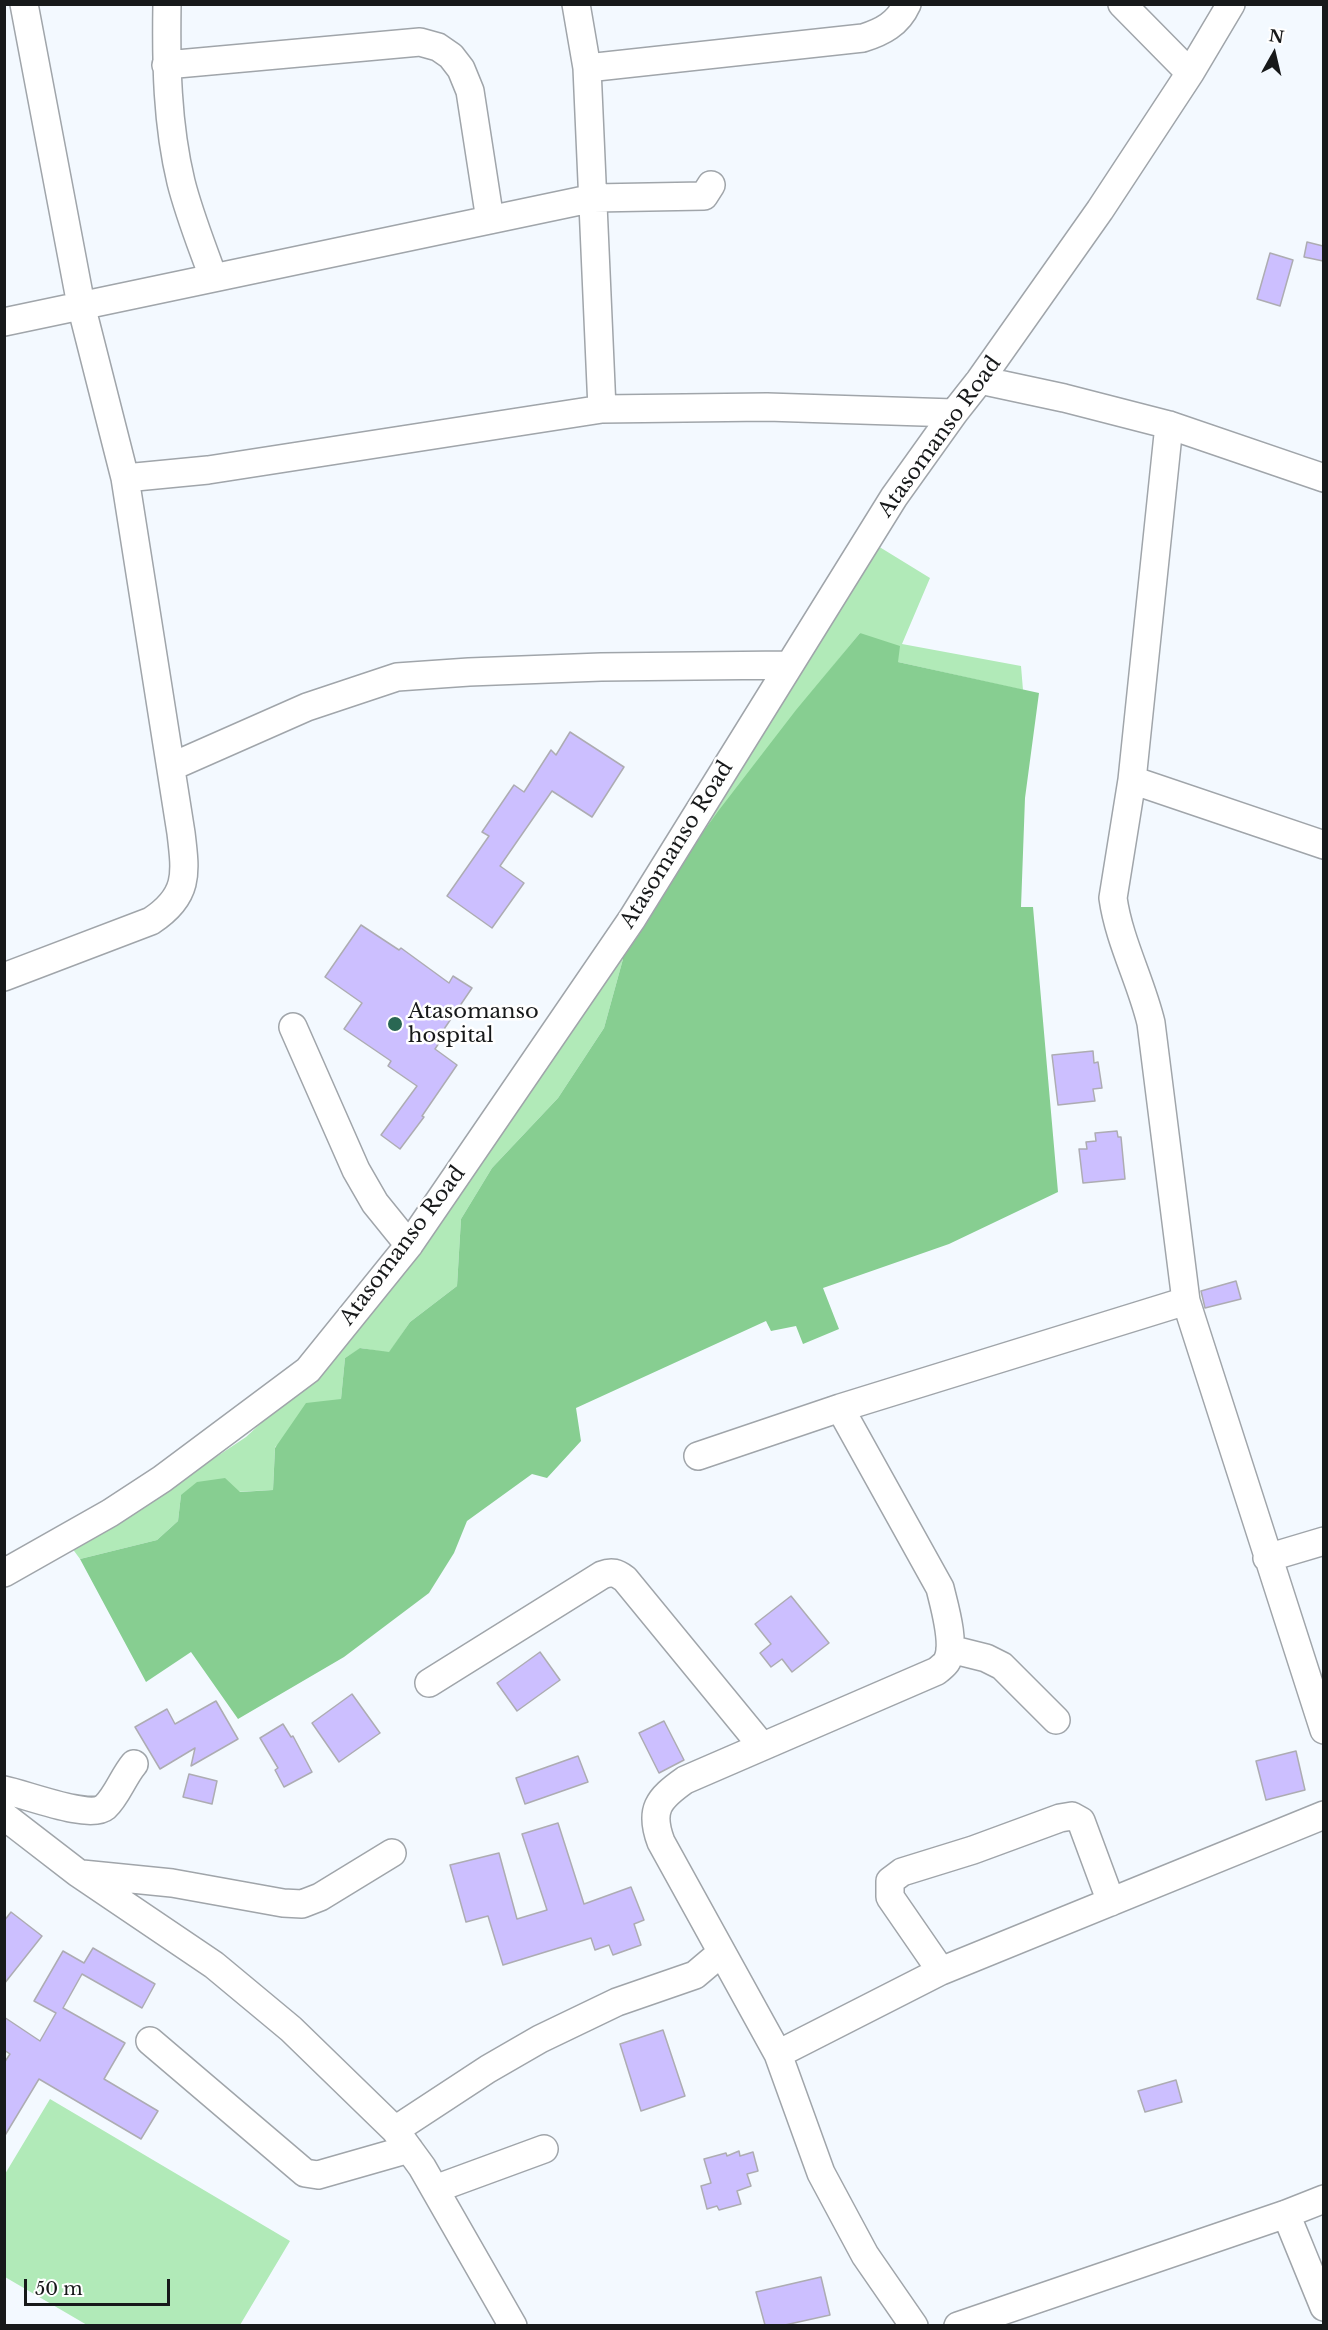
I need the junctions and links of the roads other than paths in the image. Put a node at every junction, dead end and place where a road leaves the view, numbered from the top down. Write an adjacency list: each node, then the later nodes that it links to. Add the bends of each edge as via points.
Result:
1 (24, 4): 14 (street)
2 (167, 4): 7 (street)
3 (576, 4): 8 (street)
4 (908, 4): 8 (street, via 894,23 863,38)
5 (1122, 4): 9 (street)
6 (1231, 4): 9 (street, Atasomanso Road)
7 (166, 64): 12 (street, via 420,42 438,47 461,69 470,91); 13 (street, via 181,182)
8 (587, 68): 11 (street)
9 (1190, 73): 16 (street, Atasomanso Road, via 1100,210)
10 (711, 185): 11 (street, via 704,196)
11 (594, 198): 12 (street); 17 (street)
12 (490, 220): 13 (street)
13 (213, 277): 14 (street)
14 (81, 305): 15 (street); 20 (street)
15 (4, 322)
16 (980, 380): 18 (street, Atasomanso Road); 19 (street)
17 (602, 409): 18 (street, via 767,407); 20 (street, via 208,470)
18 (954, 413): 22 (street, Atasomanso Road, via 894,498)
19 (1169, 424): 21 (street); 24 (street)
20 (125, 478): 23 (street)
21 (1323, 478)
22 (789, 665): 23 (street, via 601,667 397,677 307,707); 28 (street, Atasomanso Road, via 632,919)
23 (171, 767): 26 (street, via 185,863 181,890 170,909 151,921)
24 (1132, 780): 25 (street); 29 (street, via 1113,898 1151,1023)
25 (1323, 845)
26 (4, 977)
27 (293, 1027): 28 (street, via 356,1170 375,1203)
28 (409, 1245): 34 (street, Atasomanso Road, via 308,1370 162,1479)
29 (1185, 1301): 30 (street); 33 (street)
30 (840, 1408): 31 (street); 35 (street, via 940,1588)
31 (698, 1456)
32 (1323, 1541): 33 (street)
33 (1267, 1558): 38 (street)
34 (4, 1573)
35 (950, 1649): 37 (street, via 1002,1666); 39 (street, via 947,1662 937,1671)
36 (429, 1683): 39 (street, via 602,1575 617,1573)
37 (1056, 1720)
38 (1323, 1730)
39 (762, 1746): 47 (street, via 685,1780 656,1807 655,1826 661,1842)
40 (134, 1764): 41 (street, via 103,1809 94,1811)
41 (4, 1790)
42 (1323, 1815): 46 (street)
43 (9, 1830): 45 (street)
44 (392, 1853): 45 (street, via 302,1904)
45 (78, 1873): 53 (street, via 214,1965 291,2029)
46 (1112, 1902): 48 (street); 48 (street, via 1081,1821 1072,1816 902,1872 890,1881 890,1897)
47 (721, 1953): 49 (street); 50 (street)
48 (941, 1971): 52 (street)
49 (695, 1975): 50 (street); 53 (street, via 617,2002 540,2039 488,2069)
50 (741, 1987): 52 (street)
51 (150, 2041): 53 (street, via 304,2173 318,2175)
52 (778, 2054): 60 (street, via 821,2173 865,2255)
53 (402, 2140): 55 (street)
54 (544, 2149): 55 (street)
55 (435, 2189): 59 (street)
56 (1323, 2199): 57 (street)
57 (1286, 2214): 58 (street); 61 (street)
58 (1323, 2307)
59 (513, 2325)
60 (914, 2325)
61 (958, 2325)

